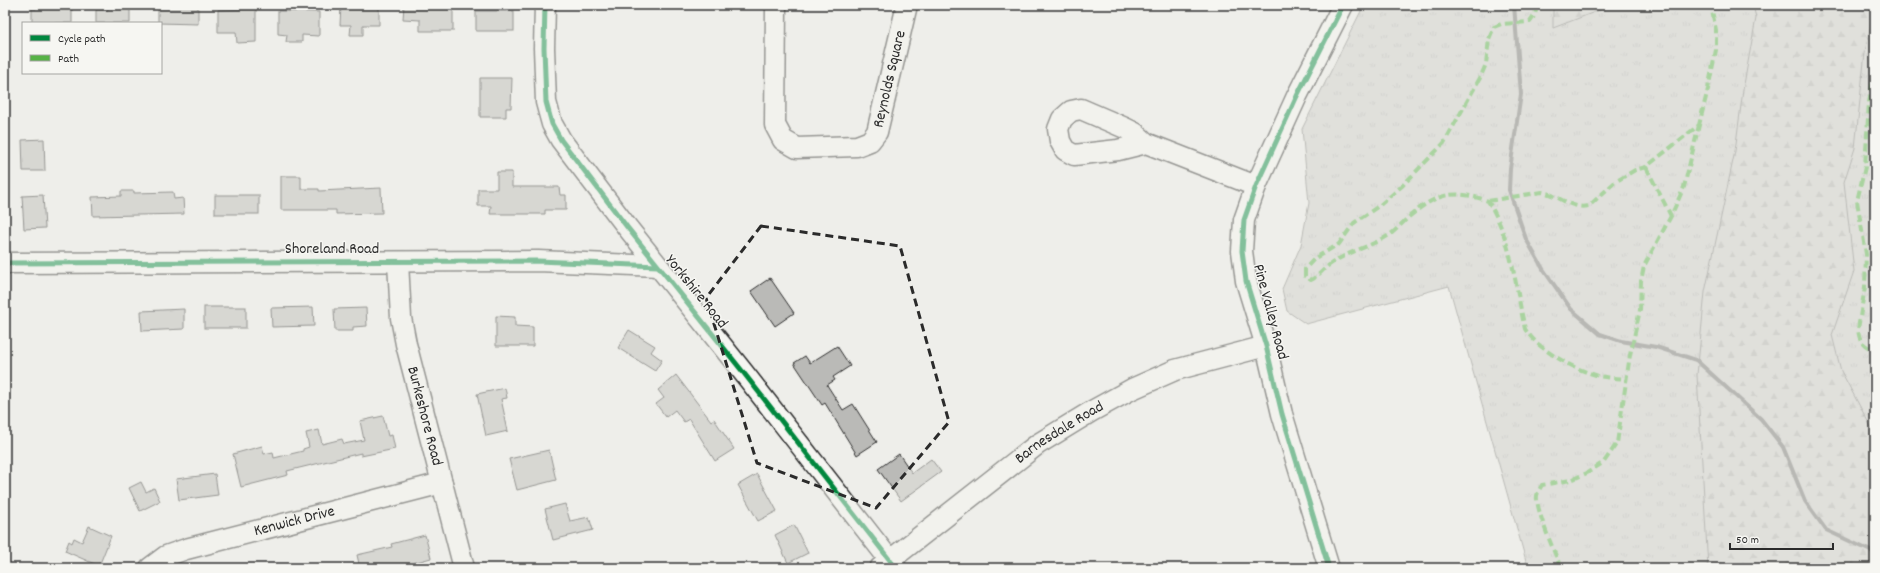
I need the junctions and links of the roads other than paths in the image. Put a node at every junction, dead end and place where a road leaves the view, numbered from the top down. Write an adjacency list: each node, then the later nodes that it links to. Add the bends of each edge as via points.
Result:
1 (545, 5): 9 (street, Yorkshire Road, via 546,102 552,124 570,153)
2 (776, 5): 3 (street, Reynolds Square, via 775,125 783,140 797,148 857,146 870,140 877,132)
3 (908, 5)
4 (1343, 5): 6 (street, Pine Valley Road, via 1297,96)
5 (1146, 143): 6 (street)
6 (1256, 186): 10 (street, Pine Valley Road, via 1244,220 1242,251 1246,281)
7 (398, 262): 8 (street, Shoreland Road); 9 (street, Shoreland Road, via 538,261); 11 (street, Burkeshore Road, via 401,318 406,344)
8 (5, 263)
9 (658, 266): 12 (street, Yorkshire Road)
10 (1266, 346): 12 (street, Barnesdale Road, via 1175,370 1132,389 1093,411 1038,444); 15 (street, Pine Valley Road, via 1282,414)
11 (442, 483): 13 (street, Kenwick Drive, via 186,549 166,556); 14 (street, Burkeshore Road)
12 (888, 565)
13 (150, 568)
14 (464, 568)
15 (1330, 568)

